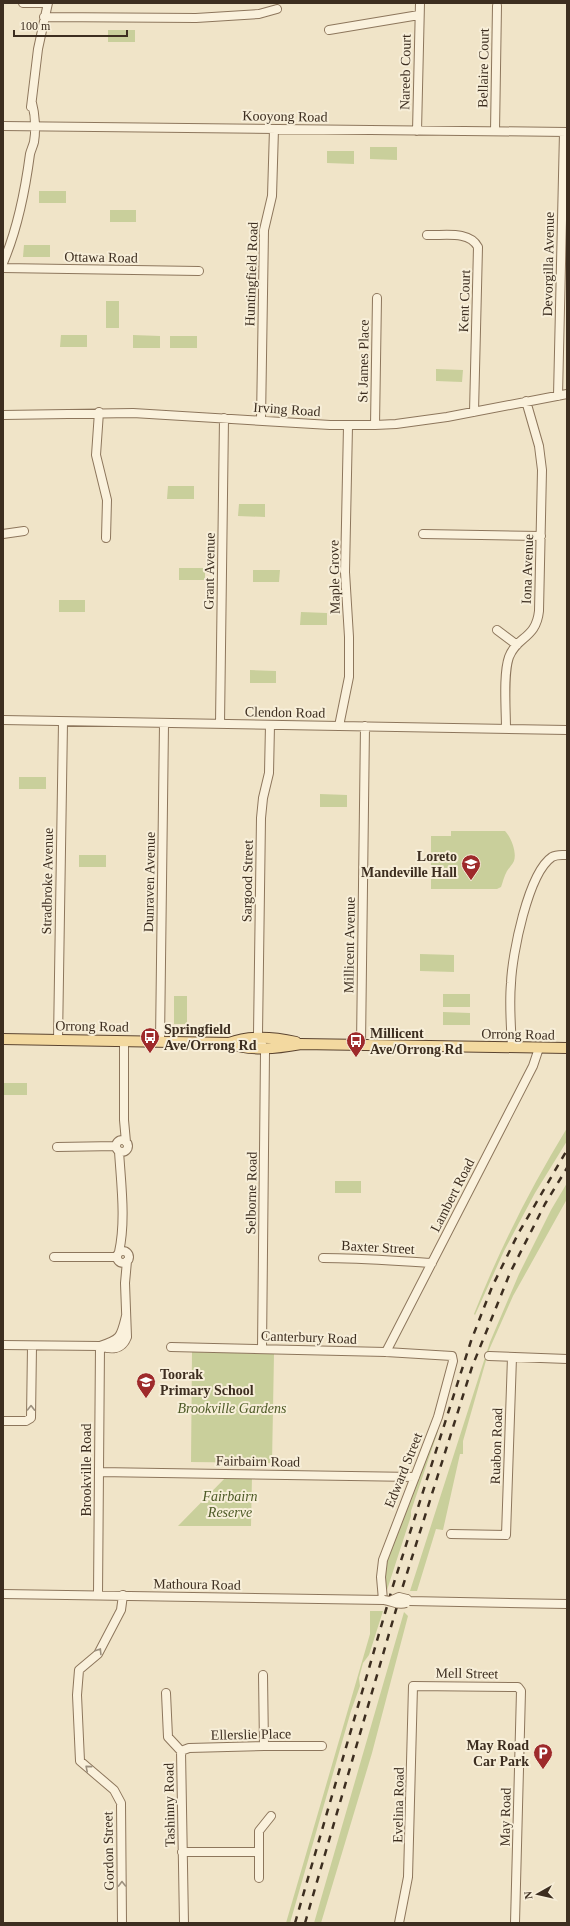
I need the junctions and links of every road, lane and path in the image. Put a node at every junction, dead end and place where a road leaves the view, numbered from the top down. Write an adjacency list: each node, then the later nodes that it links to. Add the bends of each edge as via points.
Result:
1 (23, 3): 2 (street)
2 (48, 3): 7 (street)
3 (420, 3): 6 (street, Nareeb Court)
4 (497, 6): 13 (street, Bellaire Court)
5 (277, 9): 7 (street, via 259,14 196,18)
6 (419, 15): 8 (street, Nareeb Court); 12 (street, Nareeb Court)
7 (44, 17): 10 (street, via 32,102 35,112)
8 (328, 30)
9 (3, 126): 10 (street, Kooyong Road)
10 (32, 127): 11 (street, Kooyong Road); 16 (street, via 34,142 22,209)
11 (274, 129): 12 (street, Kooyong Road); 27 (street, Huntingfield Road, via 272,196 264,230)
12 (417, 131): 13 (street, Kooyong Road)
13 (495, 132): 14 (street, Kooyong Road)
14 (566, 132): 21 (street, Devorgilla Avenue)
15 (427, 235): 24 (street, Kent Court, via 468,237 478,247)
16 (3, 263)
17 (3, 268): 18 (street, Ottawa Road)
18 (199, 271)
19 (376, 298): 28 (street, St James Place)
20 (567, 394): 21 (street, Irving Road)
21 (558, 396): 22 (street, Irving Road)
22 (526, 401): 24 (street, Irving Road); 33 (street, Iona Avenue, via 539,446 542,470)
23 (99, 412): 25 (street, Irving Road); 26 (street, Irving Road); 34 (street, via 96,455 107,500)
24 (474, 412): 28 (street, Irving Road)
25 (3, 415)
26 (224, 418): 27 (street, Irving Road); 40 (street, Grant Avenue)
27 (261, 420): 29 (street, Irving Road)
28 (375, 425): 29 (street, Irving Road)
29 (348, 426): 42 (street, Maple Grove, via 345,572 349,671)
30 (24, 531): 31 (street)
31 (3, 534)
32 (423, 534): 33 (street)
33 (541, 536): 36 (street, Iona Avenue, via 537,622 531,634)
34 (106, 538)
35 (497, 630): 36 (street)
36 (517, 645): 44 (street, Iona Avenue, via 511,653 508,665)
37 (3, 720): 38 (street, Clendon Road)
38 (63, 722): 39 (street, Clendon Road); 48 (street, Stradbroke Avenue)
39 (164, 724): 40 (street, Clendon Road); 50 (street, Dunraven Avenue)
40 (220, 724): 41 (street, Clendon Road)
41 (270, 725): 42 (street, Clendon Road); 51 (street, Sargood Street, via 269,773 261,818)
42 (339, 726): 43 (street, Clendon Road)
43 (365, 726): 44 (street, Clendon Road); 52 (street, Millicent Avenue)
44 (506, 729): 45 (street, Clendon Road)
45 (567, 730)
46 (567, 855): 53 (street, via 556,855 548,860 523,915 510,983)
47 (3, 1039): 48 (main road, Orrong Road)
48 (58, 1040): 49 (main road, Orrong Road)
49 (124, 1041): 50 (main road, Orrong Road); 56 (street, via 124,1120)
50 (160, 1041): 51 (main road, Orrong Road, via 229,1043 242,1038)
51 (262, 1043): 52 (main road, Orrong Road, via 280,1039 301,1044); 69 (street, Selborne Road, via 265,1053)
52 (361, 1045): 53 (main road, Orrong Road)
53 (512, 1047): 54 (main road, Orrong Road)
54 (538, 1048): 55 (main road, Orrong Road); 63 (street, Lambert Road, via 533,1066)
55 (567, 1048)
56 (121, 1146): 57 (street); 58 (street)
57 (57, 1147)
58 (122, 1230): 60 (street); 61 (street)
59 (54, 1257): 60 (street)
60 (118, 1257): 61 (street, via 124,1263); 64 (street)
61 (128, 1257): 64 (street)
62 (323, 1258): 63 (street, Baxter Street)
63 (432, 1263): 70 (street, Lambert Road)
64 (126, 1283): 67 (street, via 126,1316 120,1337 114,1342)
65 (3, 1346): 66 (street)
66 (32, 1346): 67 (street); 75 (street, one-way to 66, via 26,1421 31,1418)
67 (100, 1346): 76 (street, Brookville Road)
68 (171, 1347): 69 (street, Canterbury Road)
69 (262, 1349): 70 (street, Canterbury Road)
70 (386, 1352): 71 (street, Canterbury Road)
71 (447, 1355): 77 (street, Edward Street, via 452,1356 454,1360 441,1408)
72 (489, 1356): 73 (street)
73 (512, 1357): 74 (street); 78 (street, Ruabon Road, via 506,1535)
74 (567, 1359)
75 (3, 1421)
76 (99, 1472): 77 (street, Fairbairn Road); 80 (street, Brookville Road)
77 (415, 1476): 82 (street, Edward Street, via 383,1560 381,1576)
78 (451, 1534)
79 (3, 1594): 80 (street, Mathoura Road)
80 (98, 1595): 81 (street, Mathoura Road)
81 (123, 1595): 82 (street, Mathoura Road); 95 (street, Gordon Street, one-way to 81, via 120,1803 114,1790 80,1761 77,1688 79,1670 98,1654 121,1610)
82 (386, 1600): 83 (street, Mathoura Road, bridge, via 399,1597 408,1601)
83 (567, 1604)
84 (263, 1675): 88 (street)
85 (412, 1686): 86 (street, Mell Street); 97 (street, Evelina Road, via 408,1877)
86 (520, 1688): 98 (street, May Road, via 522,1693)
87 (166, 1693): 90 (street, Tashinny Road, via 168,1737)
88 (264, 1746): 89 (street, Ellerslie Place); 90 (street, Ellerslie Place, via 188,1748)
89 (322, 1746)
90 (181, 1751): 92 (street, Tashinny Road)
91 (271, 1816): 93 (street, via 259,1831)
92 (182, 1852): 93 (street); 96 (street, Tashinny Road)
93 (259, 1852): 94 (street)
94 (259, 1878)
95 (122, 1923)
96 (184, 1923)
97 (399, 1923)
98 (515, 1923)

